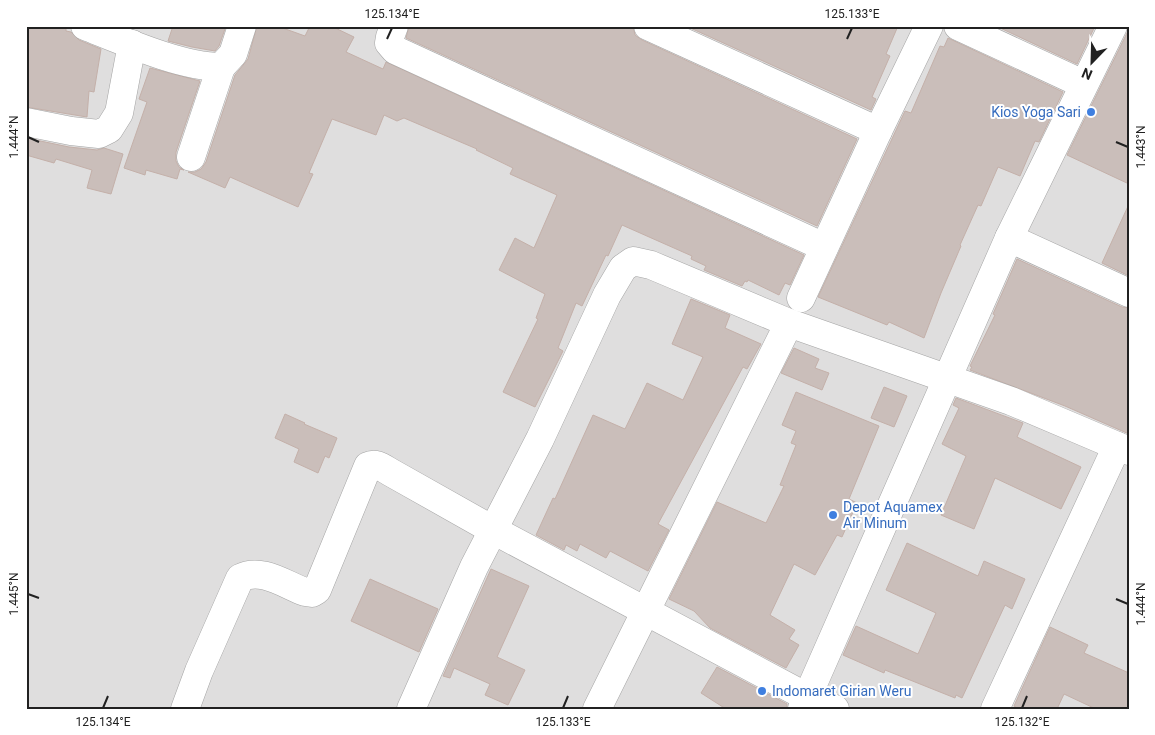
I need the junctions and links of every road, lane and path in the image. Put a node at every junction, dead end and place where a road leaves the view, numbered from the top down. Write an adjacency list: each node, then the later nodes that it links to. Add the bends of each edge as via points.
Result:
1 (85, 26): 8 (street)
2 (242, 26): 9 (street, via 233,54)
3 (394, 26): 15 (street, via 389,43 395,50)
4 (648, 26): 12 (street)
5 (929, 26): 12 (street)
6 (958, 26): 10 (street)
7 (1113, 26): 10 (street)
8 (132, 44): 9 (street, via 180,60); 11 (street, via 119,113 109,130 99,134)
9 (221, 67): 13 (street)
10 (1083, 84): 14 (street)
11 (26, 122)
12 (878, 131): 15 (street)
13 (191, 157)
14 (1009, 238): 16 (street); 19 (street)
15 (824, 247): 17 (street)
16 (1129, 292)
17 (801, 298)
18 (789, 323): 19 (street); 21 (street, via 651,264 633,261 623,268 607,295 540,440); 22 (street)
19 (948, 379): 20 (street, via 1011,401); 23 (street)
20 (1123, 448): 28 (street)
21 (492, 530): 22 (street); 24 (street, via 371,464 317,590 304,592 262,574 248,574 240,578); 25 (street)
22 (647, 611): 23 (street); 26 (street)
23 (805, 703): 27 (street)
24 (185, 709)
25 (411, 709)
26 (597, 709)
27 (835, 709)
28 (995, 709)

